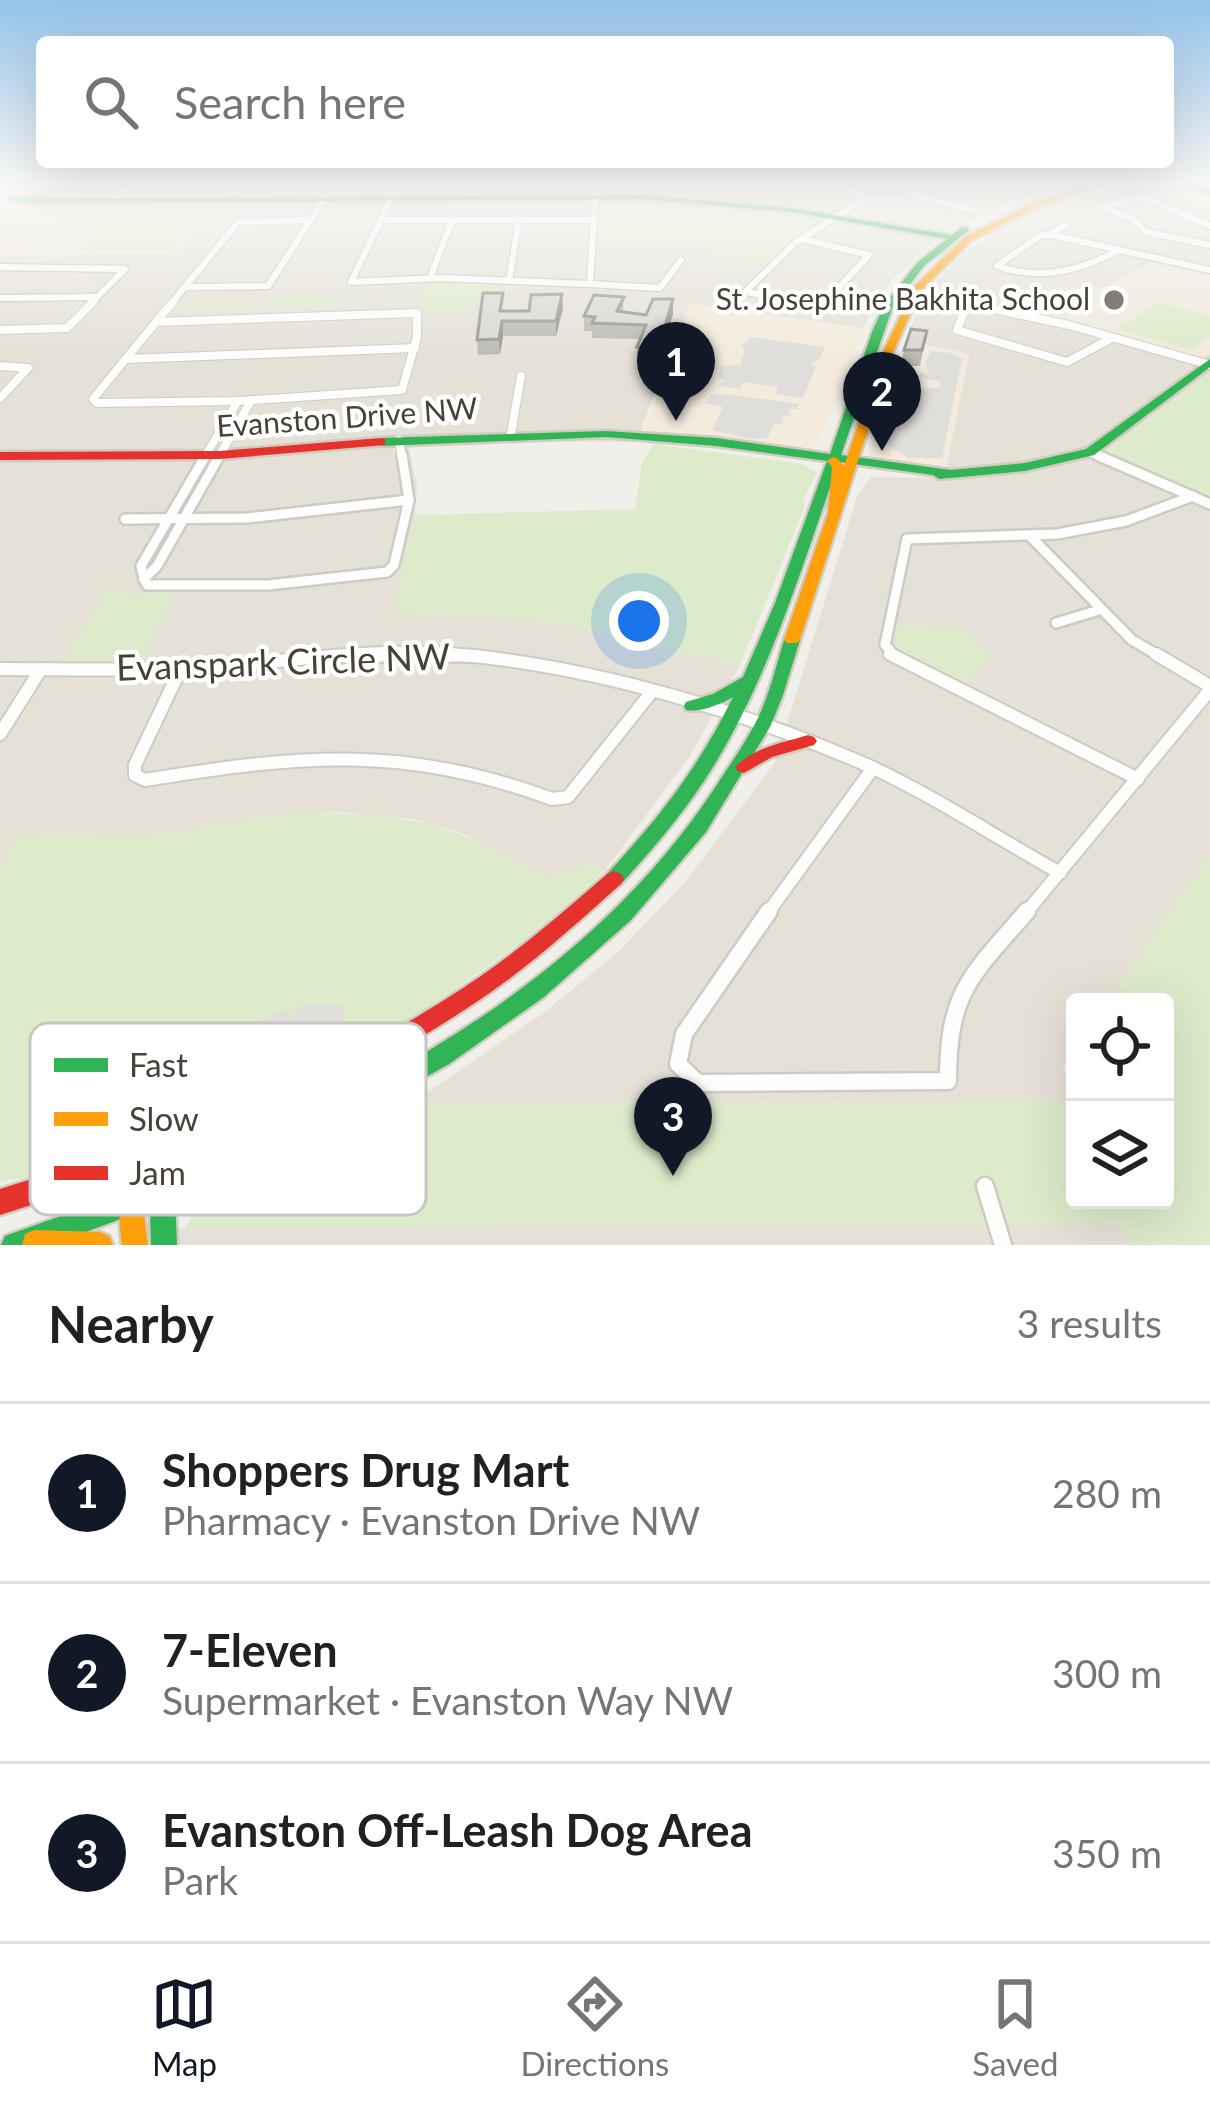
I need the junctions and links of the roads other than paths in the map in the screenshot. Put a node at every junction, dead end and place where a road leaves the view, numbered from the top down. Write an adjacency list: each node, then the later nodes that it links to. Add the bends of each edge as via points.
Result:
1 (222, 242): 22 (street)
2 (297, 242): 22 (street, via 268,286)
3 (372, 242): 19 (street, via 351,282)
4 (444, 242): 19 (street)
5 (515, 242): 20 (street)
6 (591, 242): 21 (street)
7 (798, 242): 8 (street, via 745,292 824,304 869,255)
8 (815, 242)
9 (948, 242): 25 (main road, via 908,277)
10 (950, 242): 31 (main road, via 906,308)
11 (1032, 242): 16 (street)
12 (1082, 242): 13 (street)
13 (1119, 250): 16 (street, via 1074,271); 17 (street)
14 (681, 260): 21 (street, via 660,288)
15 (0, 267): 24 (street, via 125,268)
16 (1001, 269): 18 (street)
17 (1210, 270)
18 (994, 277)
19 (430, 278): 20 (street)
20 (509, 281): 21 (street)
21 (590, 284)
22 (185, 287): 26 (street)
23 (0, 297): 24 (street)
24 (97, 297): 27 (street, via 67,328)
25 (884, 315): 30 (main road); 31 (main road, via 881,347)
26 (156, 322): 29 (street, via 413,313); 32 (street)
27 (0, 330)
28 (1112, 338): 28 (street, via 974,305 957,330 1066,362); 33 (street)
29 (415, 348): 32 (street); 38 (street, via 402,390)
30 (869, 349): 39 (main road, via 877,356); 40 (main road)
31 (888, 352): 39 (main road)
32 (126, 359): 37 (street, via 97,403)
33 (1209, 364): 45 (main road)
34 (0, 366): 36 (street, via 28,368)
35 (521, 376): 41 (street)
36 (0, 398)
37 (238, 401): 38 (street); 46 (street)
38 (251, 401): 46 (street)
39 (873, 402): 49 (main road)
40 (849, 416): 42 (main road); 49 (main road)
41 (511, 434): 43 (main road, Evanston Drive NW); 44 (main road, Evanston Drive NW)
42 (839, 437): 47 (main road); 49 (main road)
43 (399, 440): 46 (main road, Evanston Drive NW); 54 (street)
44 (698, 442): 47 (main road, Evanston Drive NW); 49 (main road, Evanston Drive NW)
45 (1090, 452): 51 (main road); 53 (street)
46 (213, 455): 48 (main road, Evanston Drive NW); 58 (street); 59 (street)
47 (803, 455): 49 (main road, Evanston Drive NW)
48 (0, 456)
49 (841, 464): 50 (main road); 51 (main road); 52 (main road); 56 (main road); 67 (main road)
50 (880, 473): 51 (main road); 52 (main road)
51 (947, 473)
52 (845, 493): 56 (main road)
53 (1193, 496): 55 (street); 60 (street, via 1124,522)
54 (409, 500): 59 (street); 61 (street, via 394,565 382,574 163,587)
55 (1210, 504)
56 (835, 518): 72 (main road)
57 (124, 519): 58 (street)
58 (169, 519): 59 (street); 61 (street, via 141,566)
59 (183, 520): 61 (street)
60 (1031, 537): 62 (street); 77 (street, via 908,539 886,650)
61 (144, 579)
62 (1099, 610): 63 (street); 68 (street)
63 (1056, 623)
64 (182, 668): 66 (street, Evanspark Circle NW); 69 (street, Evanspark Circle NW, via 372,654 470,656 554,667); 69 (street, via 135,765 146,780 337,753 449,764 552,799 568,797)
65 (0, 669): 66 (street, Evanspark Circle NW)
66 (41, 669): 73 (street)
67 (752, 679): 70 (main road); 71 (main road)
68 (1210, 688): 77 (street)
69 (650, 694): 70 (street, Evanspark Circle NW)
70 (692, 706): 71 (street, Evanspark Circle NW)
71 (735, 715): 72 (street, Evanspark Circle NW); 79 (main road, via 676,813 616,879 516,960)
72 (764, 724): 74 (street, Evanspark Circle NW); 75 (main road)
73 (0, 734)
74 (808, 741): 75 (main road); 76 (street, Evanspark Circle NW)
75 (742, 768): 80 (main road, via 662,877 568,967)
76 (873, 768): 78 (street, Evanspark Circle NW); 78 (street, via 684,1034 678,1064 698,1083 949,1081 948,1032 958,1000)
77 (1138, 778): 78 (street)
78 (1060, 873)
79 (419, 1023)
80 (426, 1065)
81 (986, 1186): 91 (street)
82 (30, 1193): 83 (main road)
83 (0, 1202)
84 (103, 1215): 87 (main road)
85 (131, 1215): 89 (main road)
86 (163, 1215): 90 (main road)
87 (16, 1244): 88 (main road)
88 (100, 1245)
89 (135, 1245)
90 (164, 1245)
91 (1003, 1245)

